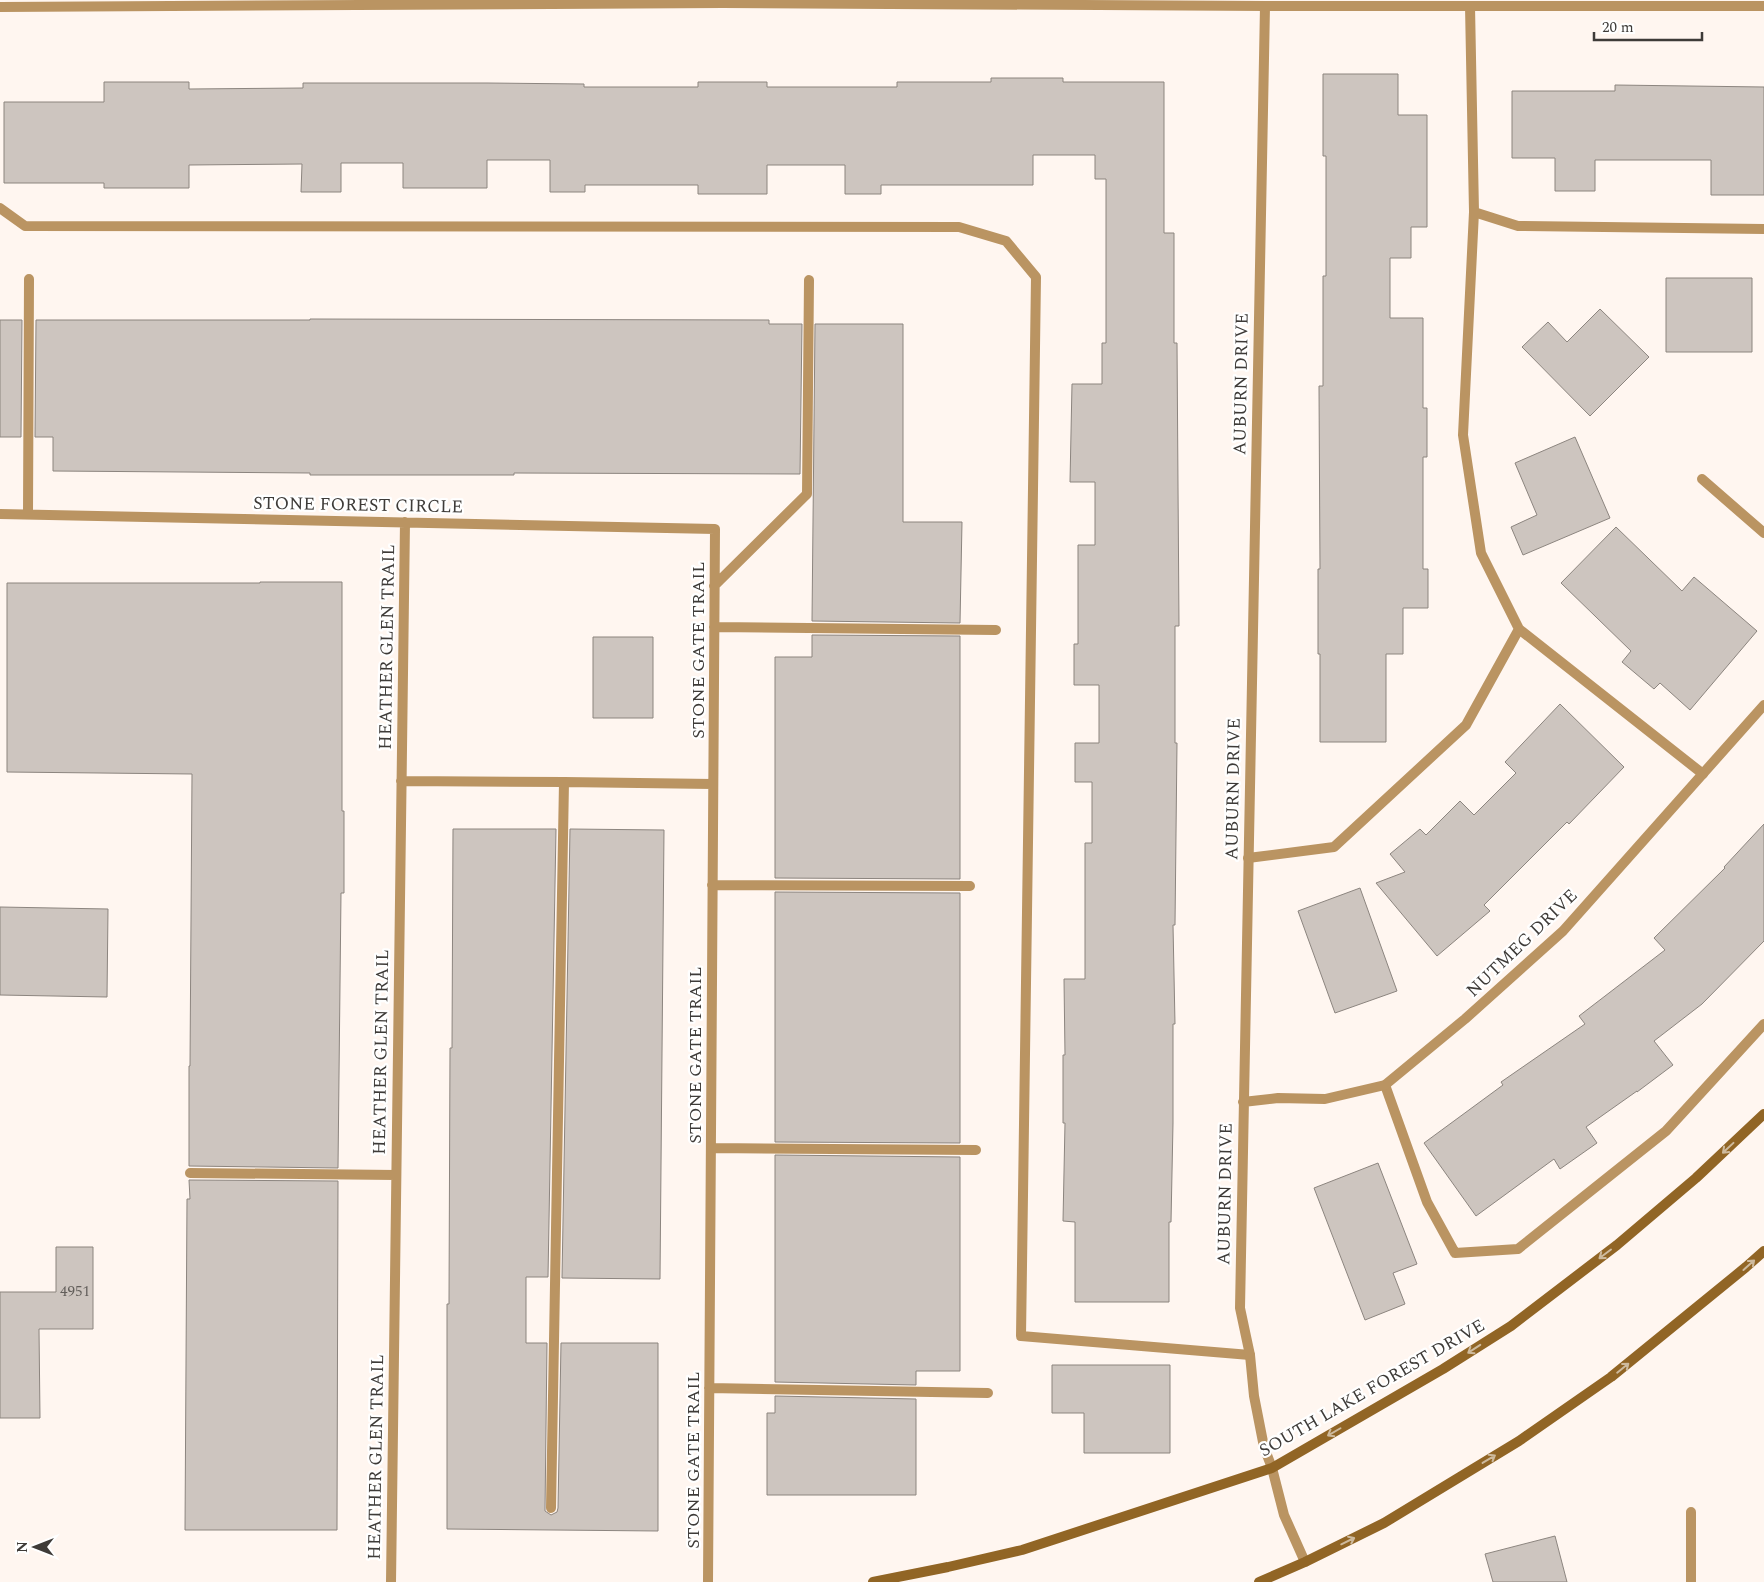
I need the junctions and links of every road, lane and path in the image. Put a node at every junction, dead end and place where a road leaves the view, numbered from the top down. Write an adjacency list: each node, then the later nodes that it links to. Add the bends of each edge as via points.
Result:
1 (23, 4): 2 (street); 5 (street)
2 (1265, 6): 3 (street); 26 (street, AUBURN DRIVE)
3 (1470, 6): 4 (street); 7 (street)
4 (1764, 6)
5 (0, 7)
6 (0, 208): 38 (street, via 25,226 958,227 1006,241 1036,277 1021,1336)
7 (1474, 212): 8 (street, via 1518,226); 19 (street, via 1463,435 1481,553)
8 (1764, 229)
9 (29, 279): 13 (street)
10 (809, 280): 17 (street, via 807,494)
11 (1702, 479): 16 (street)
12 (0, 514): 13 (street, STONE FOREST CIRCLE)
13 (28, 514): 14 (street, STONE FOREST CIRCLE)
14 (405, 522): 15 (street, STONE FOREST CIRCLE); 23 (street, HEATHER GLEN TRAIL)
15 (715, 529): 17 (street, STONE GATE TRAIL)
16 (1764, 533)
17 (714, 586): 18 (street, STONE GATE TRAIL)
18 (714, 627): 20 (street); 25 (street, STONE GATE TRAIL)
19 (1519, 629): 22 (street); 26 (street, via 1466,726 1334,847)
20 (996, 630)
21 (1764, 705): 22 (street, NUTMEG DRIVE)
22 (1703, 774): 30 (street, NUTMEG DRIVE, via 1563,931 1465,1020)
23 (401, 781): 24 (street); 36 (street, HEATHER GLEN TRAIL)
24 (564, 782): 25 (street); 42 (street)
25 (713, 784): 27 (street, STONE GATE TRAIL)
26 (1248, 858): 31 (street, AUBURN DRIVE)
27 (712, 885): 28 (street); 33 (street, STONE GATE TRAIL)
28 (970, 886)
29 (1764, 1024): 30 (street, via 1666,1131 1518,1249 1456,1253 1427,1202)
30 (1385, 1085): 31 (street, NUTMEG DRIVE, via 1325,1099 1278,1098)
31 (1243, 1102): 38 (street, AUBURN DRIVE, via 1240,1308)
32 (1764, 1114): 41 (main road, SOUTH LAKE FOREST DRIVE, one-way to 41, via 1696,1178 1617,1245 1510,1326 1443,1369)
33 (711, 1148): 34 (street); 39 (street, STONE GATE TRAIL)
34 (976, 1150)
35 (190, 1172): 36 (street)
36 (396, 1175): 45 (street, HEATHER GLEN TRAIL)
37 (1764, 1251): 44 (main road, one-way to 37, via 1384,1523 1527,1436 1611,1377)
38 (1250, 1355): 41 (street, AUBURN DRIVE, via 1254,1396)
39 (710, 1388): 40 (street); 46 (street, STONE GATE TRAIL)
40 (988, 1393)
41 (1272, 1468): 44 (street, AUBURN DRIVE, via 1284,1515); 47 (main road, SOUTH LAKE FOREST DRIVE, via 1022,1550)
42 (551, 1508)
43 (1691, 1512): 49 (street)
44 (1305, 1562): 48 (main road)
45 (391, 1582)
46 (708, 1582)
47 (873, 1582)
48 (1259, 1582)
49 (1691, 1582)

